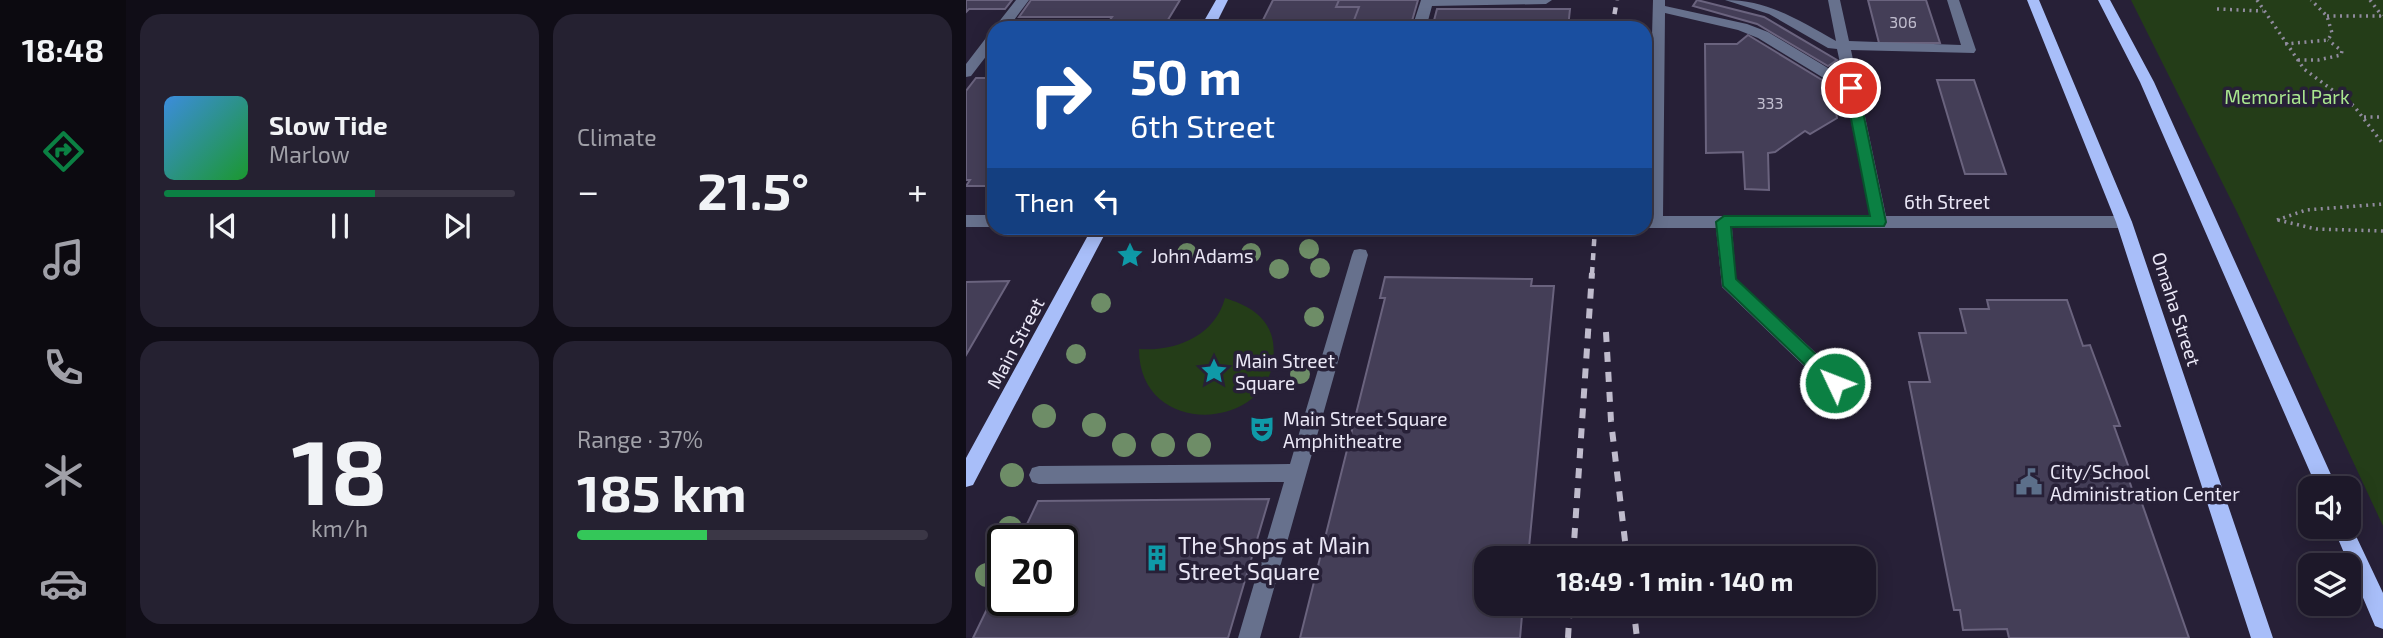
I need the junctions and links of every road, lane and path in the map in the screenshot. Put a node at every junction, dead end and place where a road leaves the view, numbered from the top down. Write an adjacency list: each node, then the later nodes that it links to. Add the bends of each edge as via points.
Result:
1 (1023, 0): 19 (street)
2 (1222, 0): 20 (main road)
3 (1546, 0): 13 (street)
4 (1731, 0): 25 (street, via 1774,11)
5 (1834, 0): 25 (street)
6 (1954, 0): 25 (street, via 1969,50)
7 (2033, 0): 39 (main road, Omaha Street)
8 (2104, 0): 46 (main road, via 2147,82)
9 (2257, 0): 16 (path)
10 (2311, 0): 17 (path)
11 (2370, 0): 18 (path)
12 (1427, 1): 13 (street); 21 (street)
13 (1470, 1)
14 (1659, 4): 28 (street, via 1763,35); 32 (street)
15 (2217, 9): 16 (path)
16 (2263, 11): 23 (path)
17 (2327, 16): 18 (path); 22 (path, via 2332,33)
18 (2383, 17)
19 (1006, 21)
20 (1211, 21)
21 (1421, 21)
22 (2328, 40): 23 (path); 26 (path, via 2343,51 2341,55)
23 (2285, 44): 26 (path)
24 (987, 46): 27 (street)
25 (1843, 47): 28 (street)
26 (2298, 60): 29 (path)
27 (966, 73)
28 (1851, 88): 38 (street)
29 (2364, 117): 30 (path); 31 (path)
30 (2383, 117)
31 (2383, 144)
32 (1652, 174)
33 (2383, 204): 40 (path, via 2306,210 2277,220 2316,229)
34 (987, 221): 35 (street)
35 (966, 222)
36 (1652, 222): 37 (street, 6th Street)
37 (1724, 222): 38 (street, 6th Street); 43 (street, via 1728,282)
38 (1879, 222): 39 (street, 6th Street)
39 (2124, 222): 51 (main road, Omaha Street)
40 (2383, 231)
41 (1096, 235): 47 (main road, Main Street)
42 (1360, 255): 44 (street)
43 (1835, 383)
44 (1297, 473): 45 (street); 50 (street)
45 (1039, 475)
46 (2322, 476)
47 (966, 478)
48 (2348, 539): 49 (main road)
49 (2383, 618)
50 (1249, 638)
51 (2263, 638)

